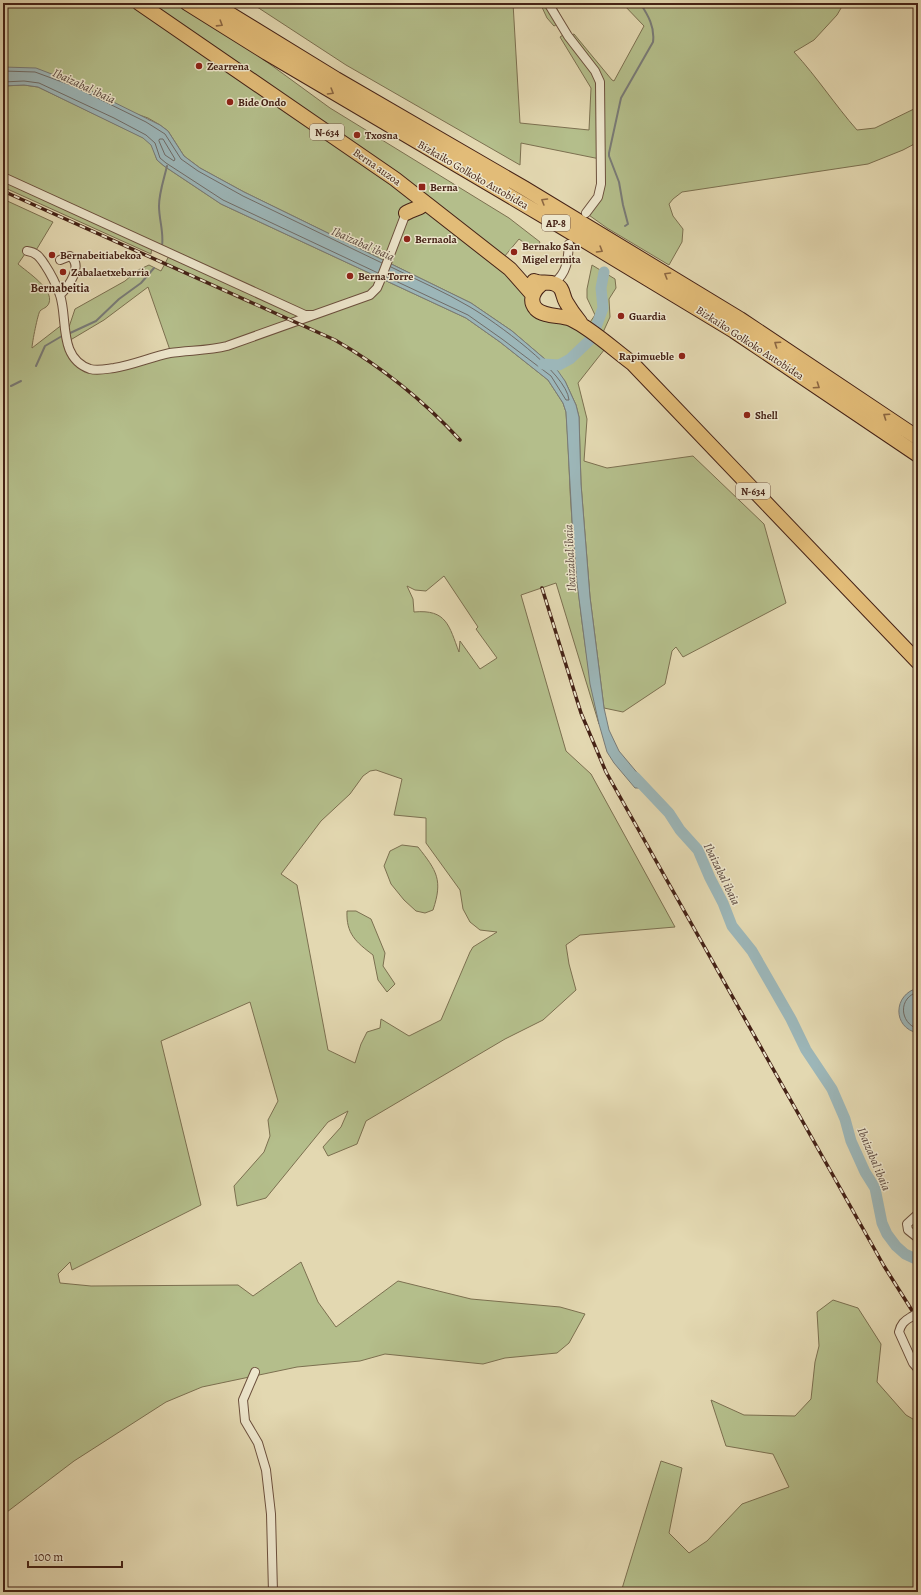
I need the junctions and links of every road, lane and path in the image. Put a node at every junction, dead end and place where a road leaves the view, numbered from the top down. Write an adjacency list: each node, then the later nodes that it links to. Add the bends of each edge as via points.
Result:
1 (139, 3): 6 (highway, Berna auzoa / N-634)
2 (187, 3): 24 (highway, Bizkaiko Golkoko Autobidea / AP-8, one-way to 24, via 266,53 734,331)
3 (212, 3): 23 (highway, Bizkaiko Golkoko Autobidea / AP-8, one-way to 3, via 740,319)
4 (548, 3): 9 (street, via 600,82 601,184 598,197)
5 (3, 178): 20 (street, via 305,315)
6 (395, 179): 7 (highway); 10 (highway, Berna auzoa / N-634)
7 (415, 203): 8 (highway); 10 (highway)
8 (406, 213): 20 (street, via 377,288 370,295)
9 (586, 213)
10 (448, 220): 15 (highway, Berna auzoa / N-634)
11 (569, 244): 14 (street)
12 (27, 251): 17 (street, via 33,252 41,259)
13 (60, 260): 17 (street, via 70,256 75,264 72,280)
14 (568, 262): 16 (street, via 564,272); 19 (street)
15 (510, 269): 16 (highway, N-634); 18 (highway, N-634)
16 (548, 283): 18 (highway, via 534,290); 19 (highway, N-634, via 562,290)
17 (60, 295): 20 (street, via 63,324 72,355 81,364 99,370 172,353 227,346)
18 (533, 295): 21 (highway, N-634, via 537,310 546,315)
19 (564, 297): 21 (highway, via 561,309); 22 (highway, N-634)
20 (315, 314)
21 (552, 314): 22 (highway, N-634, via 568,318)
22 (583, 326): 25 (highway, N-634, via 632,363)
23 (918, 438)
24 (918, 455)
25 (918, 662)
26 (918, 1214): 27 (street, via 907,1224 908,1230)
27 (918, 1238)
28 (915, 1315): 29 (street, via 904,1321 899,1332)
29 (918, 1369)
30 (255, 1372): 31 (street, via 243,1400 245,1420 258,1443 266,1470 272,1517)
31 (273, 1592)

